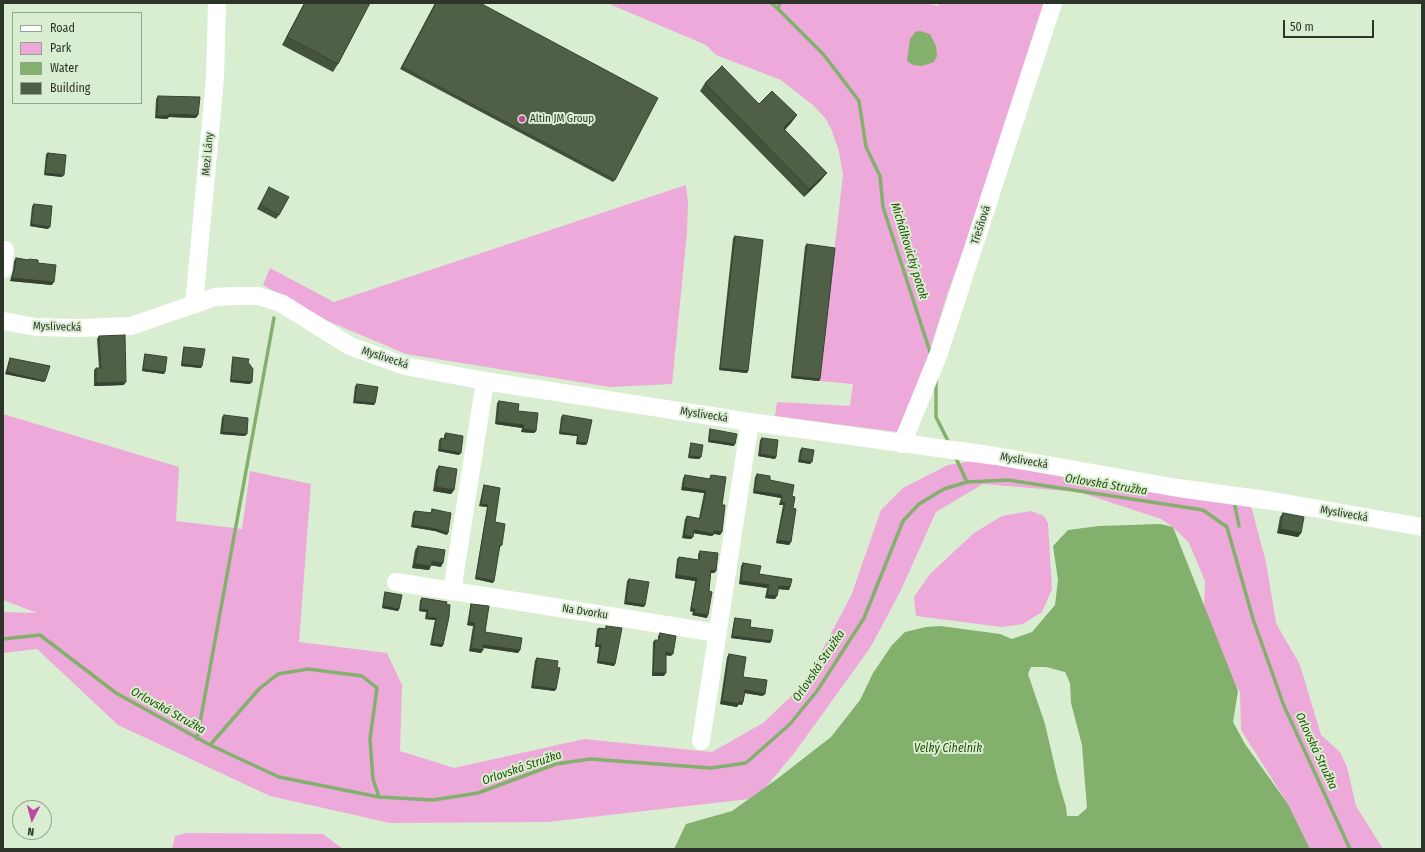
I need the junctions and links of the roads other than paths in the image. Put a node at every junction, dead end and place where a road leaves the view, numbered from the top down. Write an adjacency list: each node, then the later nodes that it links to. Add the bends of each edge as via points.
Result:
1 (217, 3): 5 (street, Mezi Lány, via 215,78)
2 (1054, 3): 9 (street, Třešňová, via 939,353)
3 (5, 250): 4 (street)
4 (3, 269)
5 (194, 305): 6 (street, Myslivecká, via 131,326 36,327); 7 (street, Myslivecká, via 216,297 258,296 281,303 350,346 405,366)
6 (3, 321)
7 (484, 381): 8 (street, Myslivecká); 12 (street)
8 (750, 422): 9 (street, Myslivecká); 13 (street)
9 (902, 444): 10 (street, Myslivecká, via 996,456)
10 (1422, 527)
11 (396, 582): 12 (street, Na Dvorku)
12 (452, 592): 13 (street, Na Dvorku)
13 (717, 633): 14 (street)
14 (701, 741)

